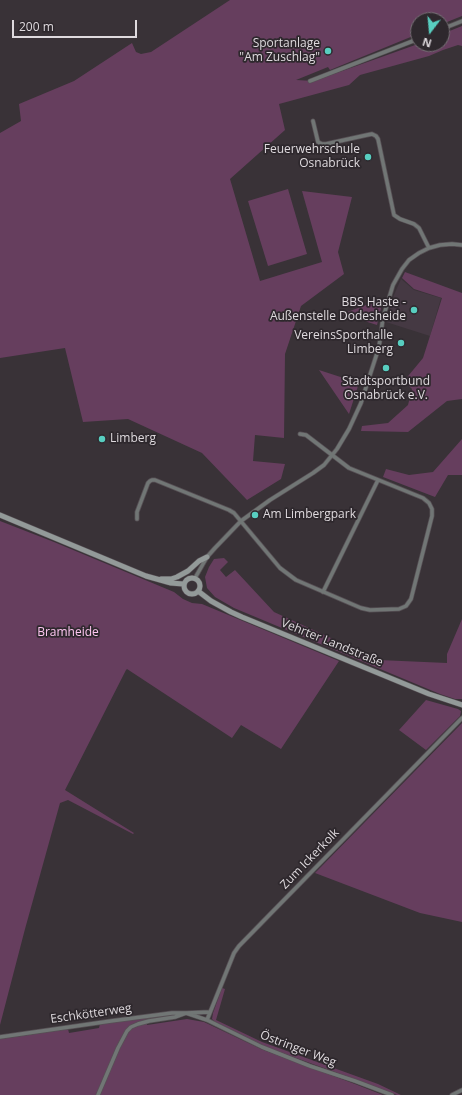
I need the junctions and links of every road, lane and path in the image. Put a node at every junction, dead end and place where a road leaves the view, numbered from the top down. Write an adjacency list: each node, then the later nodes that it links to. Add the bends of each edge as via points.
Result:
1 (462, 21): 2 (street)
2 (450, 26)
3 (410, 42): 4 (street)
4 (310, 82)
5 (313, 121): 7 (street, via 318,142 322,144 367,134 376,136 394,215 419,228)
6 (462, 245): 7 (street)
7 (429, 248): 9 (street, via 409,260 397,277 383,318 379,347 361,403 349,429)
8 (300, 434): 9 (street, via 306,435)
9 (332, 455): 10 (street, via 349,468); 13 (street, via 313,473)
10 (378, 480): 19 (street); 19 (street, via 423,498 432,509 411,599 406,606 399,609 370,610)
11 (0, 515): 16 (main road)
12 (137, 519): 13 (street, via 137,512 148,483 152,480 230,510)
13 (241, 521): 14 (street); 19 (street, via 280,568 296,580)
14 (207, 557): 15 (street); 16 (main road, via 177,577)
15 (195, 578): 17 (main road, via 188,578); 18 (main road, via 200,583)
16 (158, 580): 17 (main road)
17 (183, 584): 18 (main road, via 184,589 190,594)
18 (198, 591): 20 (main road, Vehrter Landstraße, via 242,617 429,694)
19 (323, 592)
20 (462, 705)
21 (462, 718): 22 (street, Zum Ickerkolk, via 239,946)
22 (210, 1012): 23 (street); 24 (street)
23 (186, 1013): 24 (street); 25 (street, Eschkötterweg); 27 (street, via 131,1027 118,1048)
24 (207, 1020): 28 (street, Östringer Weg, via 262,1047)
25 (0, 1037)
26 (462, 1090): 29 (street)
27 (98, 1095)
28 (392, 1095)
29 (452, 1095)

